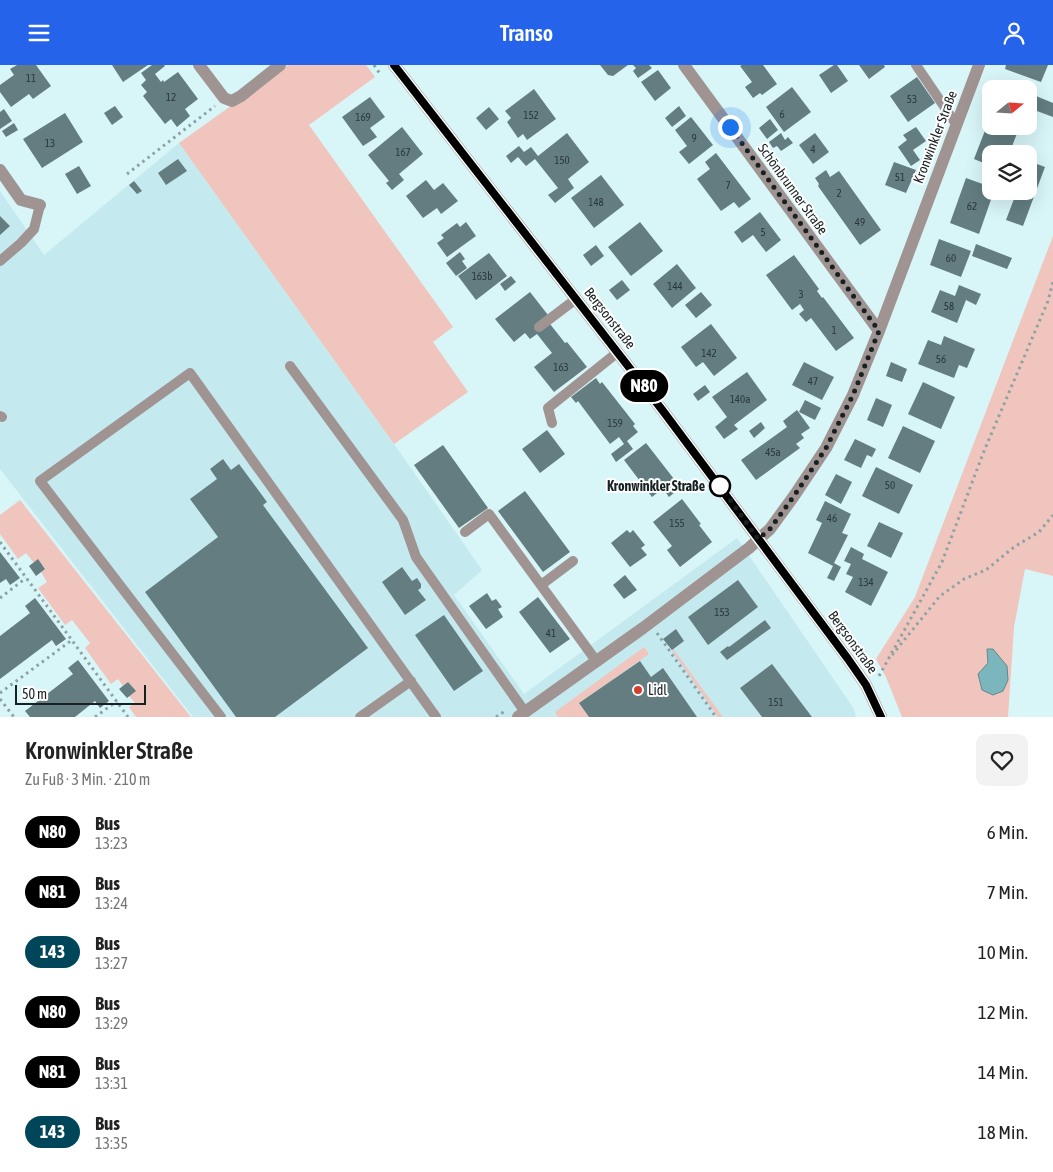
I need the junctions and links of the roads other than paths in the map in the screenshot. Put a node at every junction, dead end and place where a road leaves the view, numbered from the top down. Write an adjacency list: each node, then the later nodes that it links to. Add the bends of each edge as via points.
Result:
1 (199, 65): 2 (street, via 228,99 241,96)
2 (280, 65)
3 (394, 65): 11 (street, Bergsonstraße)
4 (684, 65): 13 (street, Schönbrunner Straße)
5 (916, 65): 7 (lane)
6 (979, 65): 7 (street, Kronwinkler Straße)
7 (956, 124): 13 (street, Kronwinkler Straße)
8 (0, 170): 9 (street, via 21,200)
9 (40, 205): 10 (lane, via 34,229)
10 (0, 261)
11 (576, 299): 12 (lane); 14 (street, Bergsonstraße)
12 (539, 327)
13 (879, 331): 18 (street, Kronwinkler Straße, via 853,395 826,448 770,529)
14 (618, 352): 16 (lane, via 548,408); 18 (street, Bergsonstraße)
15 (290, 366): 23 (lane, via 403,520 416,557)
16 (552, 423)
17 (466, 532): 20 (lane, via 489,514)
18 (758, 539): 21 (street, Kronwinkler Straße); 27 (street, Bergsonstraße, via 866,685)
19 (573, 561): 20 (lane)
20 (541, 585): 21 (lane)
21 (597, 662): 23 (street, Kronwinkler Straße)
22 (411, 681): 24 (lane, via 190,373 40,481); 25 (lane); 26 (lane)
23 (522, 715)
24 (221, 717)
25 (360, 717)
26 (436, 717)
27 (881, 717)

